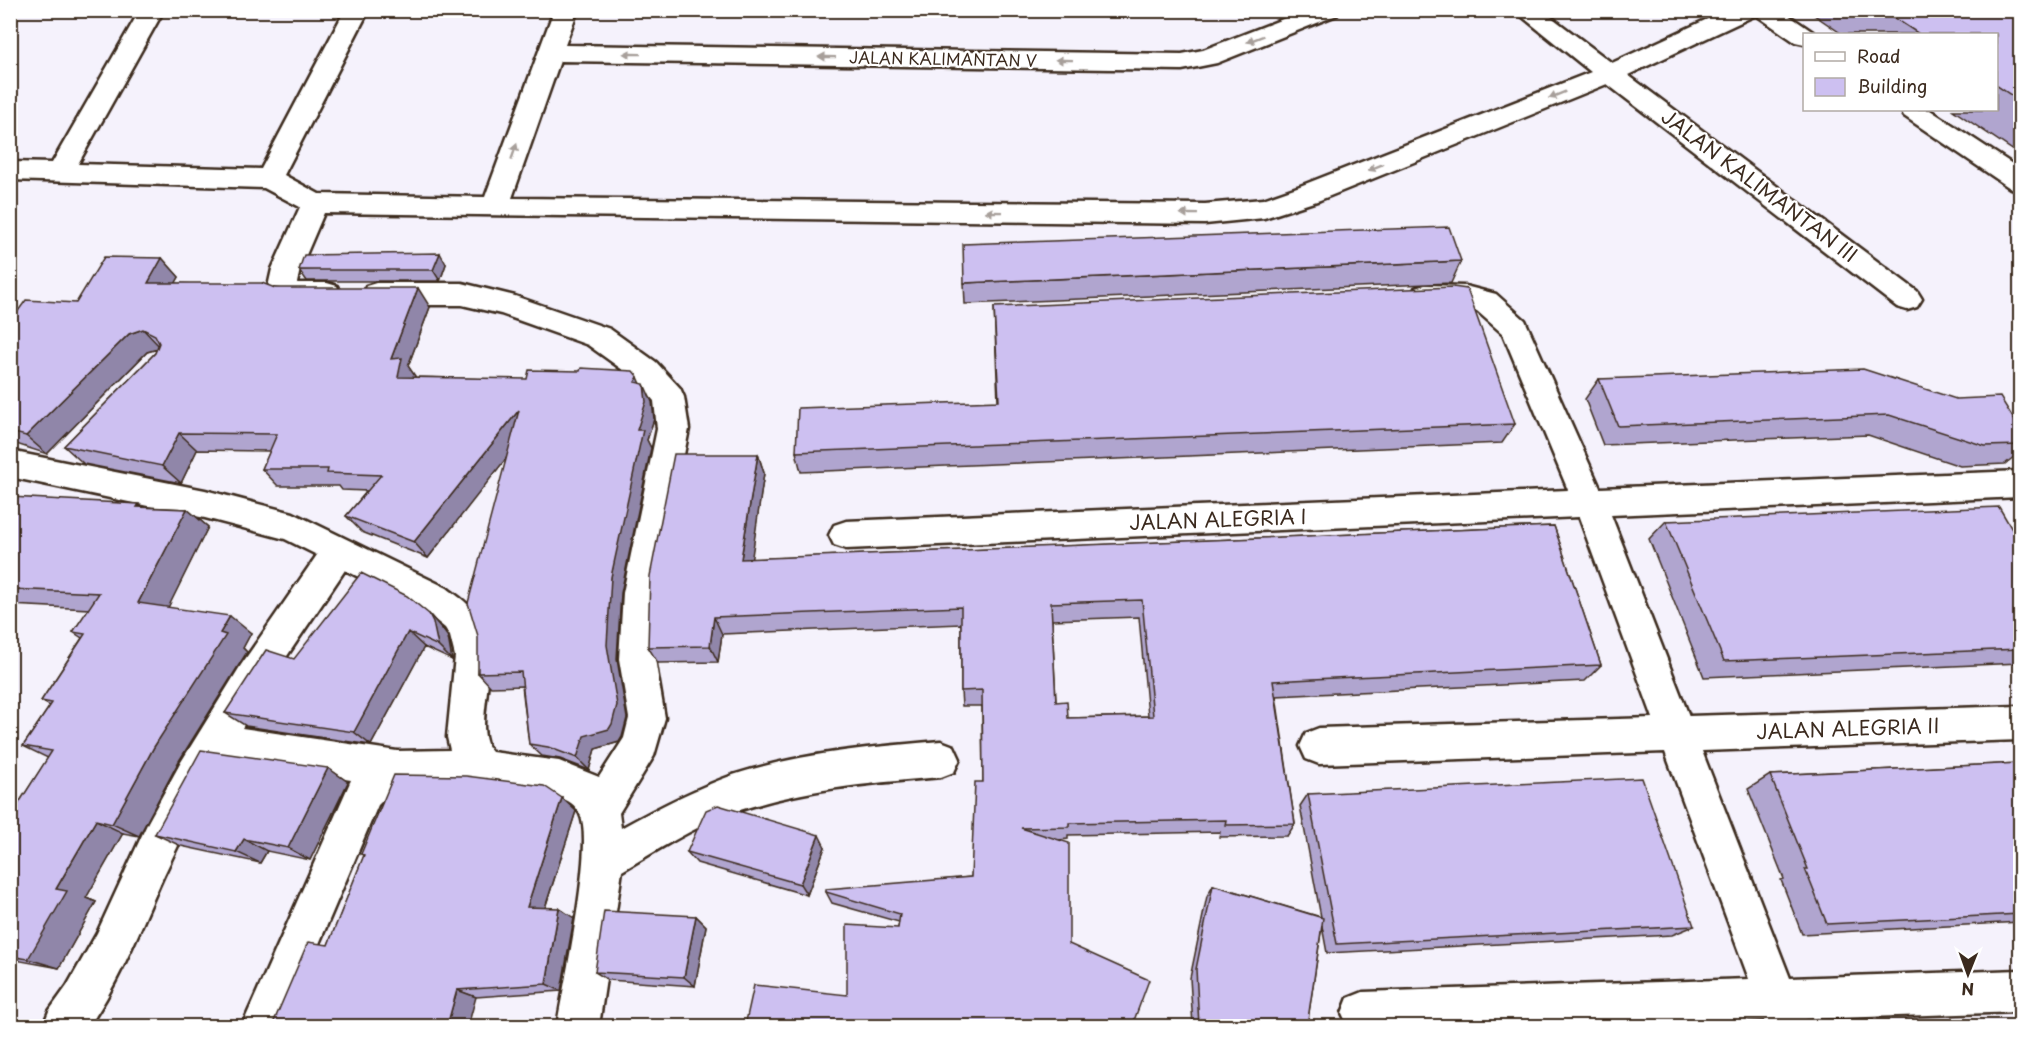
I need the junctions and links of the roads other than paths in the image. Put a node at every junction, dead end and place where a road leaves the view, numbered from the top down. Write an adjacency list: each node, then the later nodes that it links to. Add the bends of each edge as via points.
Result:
1 (152, 10): 13 (street)
2 (357, 10): 14 (street)
3 (566, 10): 9 (street)
4 (1329, 10): 9 (street, JALAN KALIMANTAN V, one-way to 9, via 1208,57 1182,62)
5 (1526, 10): 10 (street, JALAN KALIMANTAN III)
6 (1748, 10): 10 (street)
7 (1764, 10): 8 (street)
8 (1803, 36)
9 (549, 53): 17 (street, one-way to 9)
10 (1611, 73): 17 (street, one-way to 17, via 1264,208 1193,214); 19 (street, JALAN KALIMANTAN III)
11 (1915, 111): 15 (street)
12 (10, 171): 13 (street)
13 (60, 172): 14 (street)
14 (269, 179): 16 (street)
15 (2020, 181)
16 (315, 203): 17 (street); 34 (street, via 286,269 282,287 290,294 462,294 505,304 600,337 645,370 669,397 673,429 640,593 638,659 647,718 641,744)
17 (495, 207)
18 (1396, 297): 24 (street, via 1465,297 1486,302 1515,328)
19 (1907, 298)
20 (78, 447): 22 (street)
21 (10, 464): 22 (street)
22 (53, 472): 26 (street, via 271,521)
23 (2020, 484): 24 (street, JALAN ALEGRIA I)
24 (1590, 503): 25 (street, JALAN ALEGRIA I); 28 (street)
25 (846, 536)
26 (340, 550): 29 (street, via 286,625); 33 (street, via 435,599 466,630 472,656 465,737 471,756)
27 (2020, 723): 28 (street, JALAN ALEGRIA II)
28 (1675, 734): 30 (street, JALAN ALEGRIA II); 38 (street)
29 (214, 742): 32 (street); 39 (street, via 175,808 100,969)
30 (1319, 746)
31 (941, 759): 35 (street, via 849,767 753,788 673,820)
32 (397, 769): 33 (street); 40 (street, via 365,792)
33 (482, 769): 34 (street, via 559,779 584,788)
34 (600, 809): 35 (street)
35 (604, 859): 41 (street)
36 (2020, 991): 38 (street)
37 (1363, 1013): 38 (street)
38 (1781, 1013)
39 (64, 1026)
40 (263, 1026)
41 (578, 1026)

